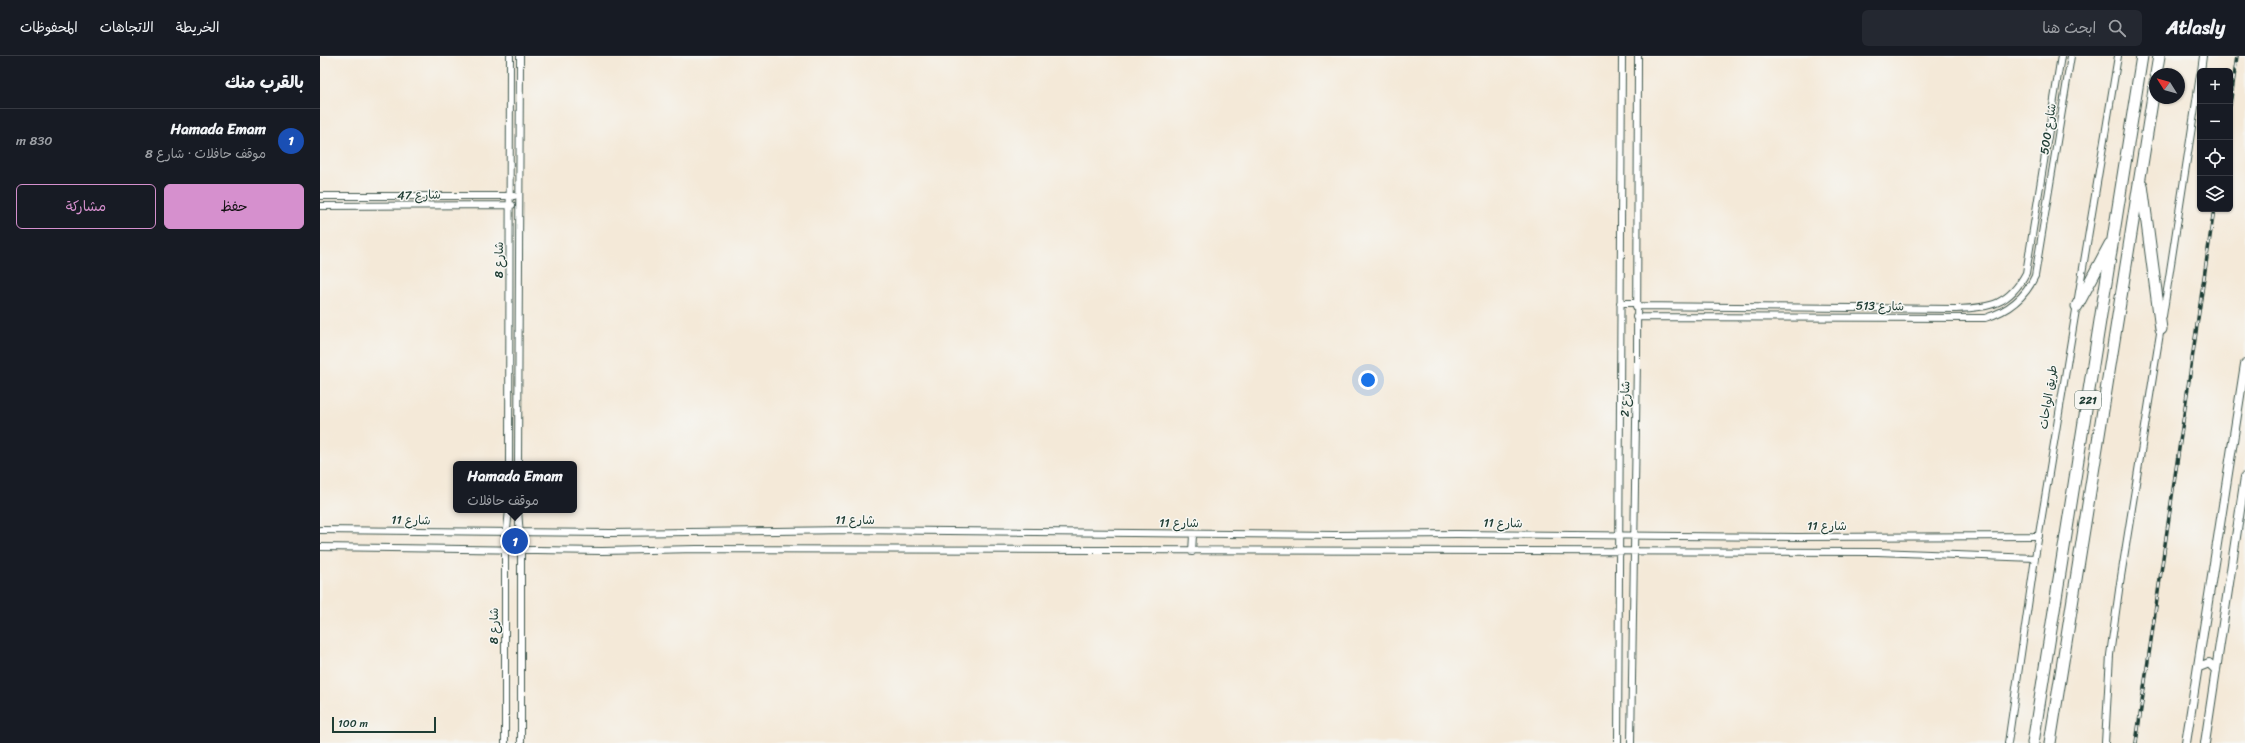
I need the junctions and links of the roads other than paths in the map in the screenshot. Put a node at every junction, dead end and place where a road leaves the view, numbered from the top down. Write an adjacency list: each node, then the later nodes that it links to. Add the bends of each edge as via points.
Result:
1 (510, 56): 19 (street, شارع 8)
2 (520, 56): 20 (street, شارع 8)
3 (1622, 56): 27 (street, شارع 2)
4 (1638, 56): 28 (street, شارع 2)
5 (2061, 56): 13 (street, شارع 500)
6 (2071, 56): 14 (street, شارع 500)
7 (2118, 56): 29 (street, طريق الواحات / 221)
8 (2142, 56): 26 (highway, 221)
9 (2159, 56): 11 (highway)
10 (2203, 56): 12 (street)
11 (2157, 68)
12 (2201, 68)
13 (2057, 84): 14 (street); 23 (street, شارع 500)
14 (2066, 85): 25 (street, شارع 500)
15 (2197, 95): 37 (street)
16 (2151, 104): 17 (highway, 221)
17 (2140, 171): 37 (highway); 66 (highway, 221)
18 (320, 196): 19 (street, شارع 47)
19 (510, 196): 20 (street, شارع 47); 21 (street, شارع 8)
20 (519, 196): 22 (street, شارع 8)
21 (510, 205): 22 (street, شارع 47); 24 (street, شارع 47); 39 (street, شارع 8)
22 (519, 205): 40 (street, شارع 8)
23 (2037, 205): 25 (street); 32 (street, شارع 513, via 2029,260 2026,273 2019,285 1999,303)
24 (320, 206)
25 (2047, 206): 36 (street, شارع 513, via 2035,276 2024,295 2016,304 1996,315 1985,318)
26 (2114, 236): 29 (highway); 65 (highway, 221)
27 (1620, 303): 28 (street, شارع 513); 48 (street, شارع 2)
28 (1636, 305): 31 (street, شارع 513); 34 (street, شارع 2)
29 (2077, 306): 50 (street, طريق الواحات / 221)
30 (1835, 308): 31 (street, شارع 513); 32 (street, شارع 513); 33 (street)
31 (1741, 309): 35 (street)
32 (1956, 310): 36 (street)
33 (1836, 316): 35 (street, شارع 513); 36 (street, شارع 513)
34 (1636, 317): 35 (street, شارع 513); 49 (street, شارع 2)
35 (1741, 317)
36 (1956, 318)
37 (2161, 329): 67 (street, via 2120,583 2108,677)
38 (2245, 364): 58 (street)
39 (509, 461)
40 (518, 461)
41 (2245, 477): 59 (street)
42 (509, 513): 45 (street, شارع 8)
43 (518, 513): 46 (street)
44 (320, 530): 45 (street, شارع 11)
45 (506, 532): 46 (street, شارع 11); 52 (street, شارع 8)
46 (521, 532): 47 (street, شارع 11, via 849,530); 53 (street)
47 (1193, 534): 48 (street, شارع 11); 54 (street)
48 (1619, 536): 49 (street, شارع 11); 55 (street, شارع 2)
49 (1634, 536): 50 (street, شارع 11); 56 (street, شارع 2)
50 (2038, 536): 57 (street, طريق الواحات / 221)
51 (320, 547): 52 (street)
52 (505, 548): 53 (street); 60 (street, شارع 8)
53 (521, 548): 54 (street, via 602,551 697,549); 61 (street)
54 (1192, 552): 55 (street)
55 (1619, 552): 56 (street); 62 (street, شارع 2)
56 (1634, 552): 57 (street, via 1877,552); 63 (street, شارع 2)
57 (2035, 558): 64 (street, طريق الواحات / 221)
58 (2199, 667): 59 (street, via 2209,663); 68 (street)
59 (2216, 670): 69 (street)
60 (505, 743)
61 (521, 743)
62 (1618, 743)
63 (1631, 743)
64 (2008, 743)
65 (2033, 743)
66 (2050, 743)
67 (2105, 743)
68 (2186, 743)
69 (2205, 743)

